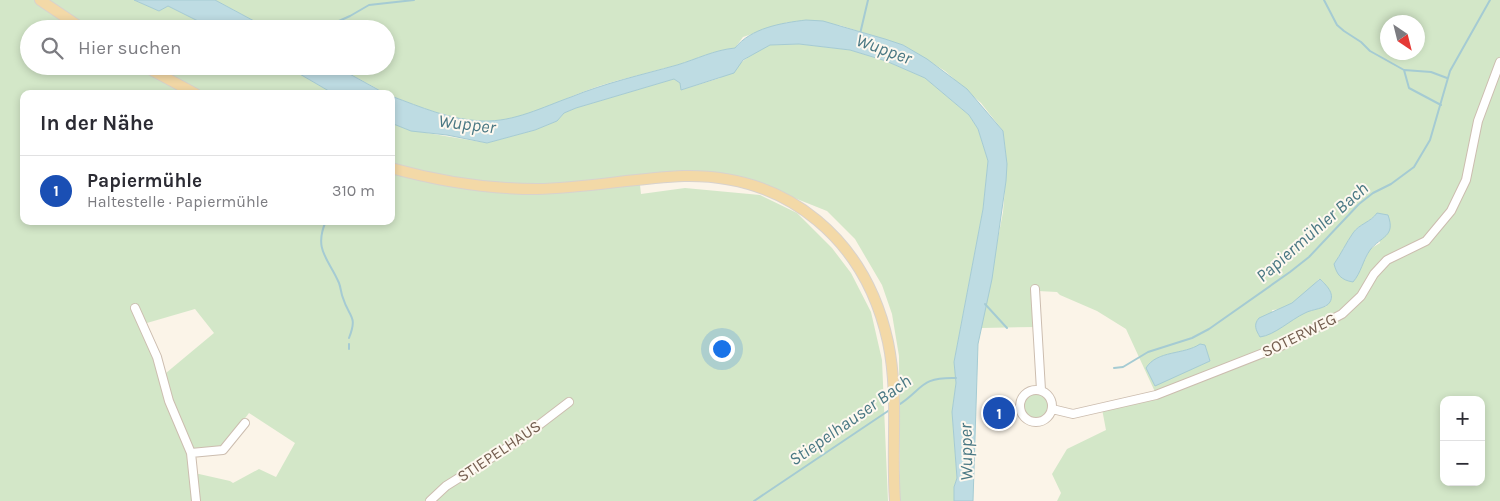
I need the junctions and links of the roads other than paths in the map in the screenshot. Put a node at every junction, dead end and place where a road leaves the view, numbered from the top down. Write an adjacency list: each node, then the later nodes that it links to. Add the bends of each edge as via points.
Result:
1 (40, 0): 2 (main road)
2 (70, 20)
3 (1500, 62): 11 (street, SOTERWEG, via 1478,120 1466,180 1452,211 1426,241 1387,260 1351,307 1282,346 1166,392 1074,414)
4 (161, 75): 5 (main road)
5 (189, 90)
6 (395, 169): 16 (main road, via 498,188 553,188 690,176 737,181 770,191 816,218 853,259 884,326 894,399)
7 (1035, 289): 9 (street)
8 (135, 308): 13 (street, via 157,357 168,401)
9 (1041, 390): 11 (street, via 1050,397); 11 (street, via 1031,390 1023,396 1020,405 1023,416 1037,422 1047,418)
10 (569, 402): 15 (street, STIEPELHAUS, via 518,441 446,486)
11 (1052, 409)
12 (245, 422): 13 (street, via 223,450)
13 (191, 453): 14 (street)
14 (196, 501)
15 (430, 501)
16 (895, 501)

